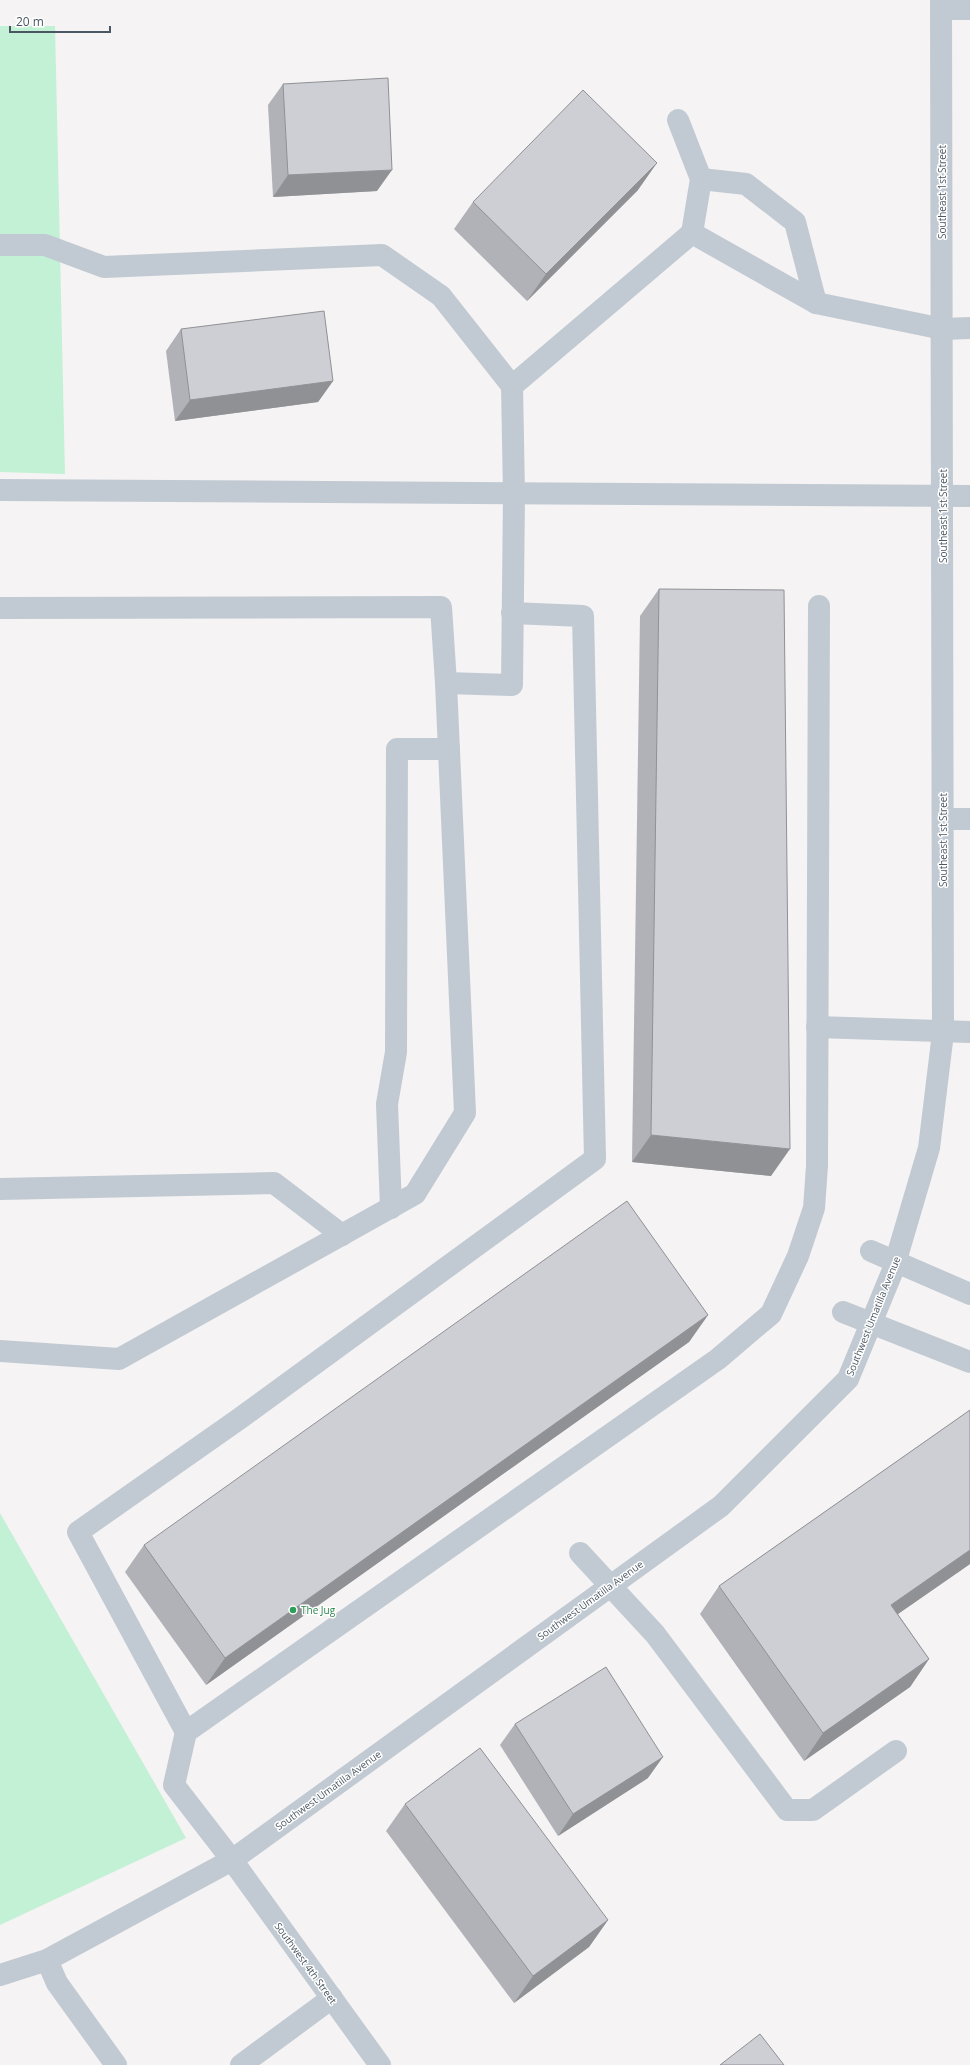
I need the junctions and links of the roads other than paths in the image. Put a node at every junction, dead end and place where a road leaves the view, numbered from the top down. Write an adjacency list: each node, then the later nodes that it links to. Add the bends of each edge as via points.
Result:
1 (941, 5): 2 (street); 9 (street, Southeast 1st Street)
2 (970, 9)
3 (678, 120): 4 (street)
4 (701, 180): 5 (street); 7 (street, via 746,184 795,222)
5 (692, 233): 7 (street); 10 (street)
6 (0, 244): 10 (street, via 45,245 104,267 382,255 441,296)
7 (816, 303): 9 (street)
8 (970, 328): 9 (street)
9 (943, 329): 13 (street, Southeast 1st Street)
10 (512, 386): 12 (street)
11 (0, 490): 12 (street)
12 (514, 494): 13 (street); 17 (street)
13 (943, 496): 14 (street); 20 (street, Southeast 1st Street)
14 (970, 496)
15 (819, 606): 22 (street)
16 (0, 608): 18 (street, via 441,607)
17 (512, 613): 18 (street, via 512,685); 34 (street, via 583,616 595,1159 239,1420 78,1532)
18 (446, 683): 19 (street)
19 (449, 750): 26 (street, via 465,1113 415,1194); 26 (street, via 398,749 396,1052 387,1104)
20 (943, 819): 21 (street); 23 (street, Southeast 1st Street)
21 (970, 819)
22 (818, 1027): 23 (street); 34 (street, via 817,1166 814,1208 798,1256 771,1314 718,1359)
23 (943, 1032): 24 (street); 36 (street, Southwest Umatilla Avenue, via 929,1148 893,1270 848,1379 721,1506)
24 (970, 1032)
25 (0, 1189): 27 (street, via 274,1183)
26 (391, 1208): 27 (street)
27 (342, 1235): 31 (street, via 119,1359)
28 (871, 1251): 29 (street)
29 (970, 1294)
30 (842, 1312): 32 (street)
31 (0, 1351)
32 (970, 1362)
33 (580, 1553): 35 (street, via 655,1634 787,1810 813,1810)
34 (186, 1732): 36 (street, Southwest 4th Street, via 174,1786)
35 (896, 1751)
36 (232, 1860): 37 (street, Southwest Umatilla Avenue); 39 (street, Southwest 4th Street)
37 (47, 1960): 38 (street, Southwest Umatilla Avenue); 40 (street, via 57,1983)
38 (0, 1975)
39 (332, 1998): 41 (street); 42 (street, Southwest 4th Street)
40 (116, 2065)
41 (241, 2065)
42 (380, 2065)

